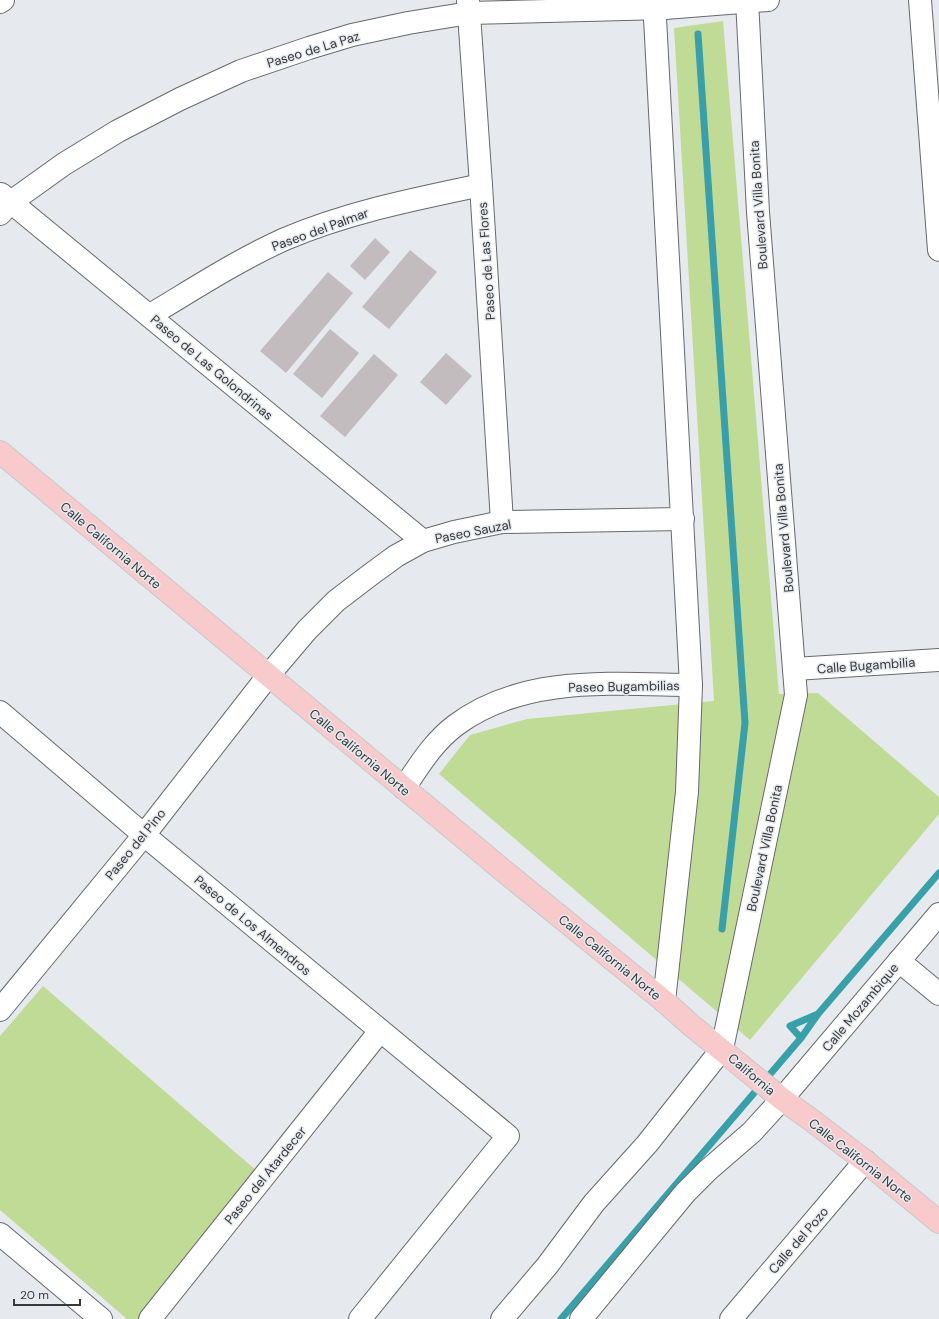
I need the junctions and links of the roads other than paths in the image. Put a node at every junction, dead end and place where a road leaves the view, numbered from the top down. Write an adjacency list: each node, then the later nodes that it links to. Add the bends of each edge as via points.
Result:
1 (4, 0): 4 (street)
2 (920, 0): 7 (street)
3 (749, 1): 5 (street, Paseo de La Paz); 17 (street, Boulevard Villa Bonita, via 758,212)
4 (0, 2)
5 (658, 5): 6 (street, Paseo de La Paz); 13 (street)
6 (468, 6): 8 (street, Paseo de Las Flores); 9 (street, Paseo de La Paz, via 352,35 241,71 118,131)
7 (936, 164): 10 (street)
8 (481, 185): 11 (street, Paseo del Palmar, via 382,206 285,239 234,265); 14 (street, Paseo de Las Flores)
9 (4, 203): 11 (street, Paseo de Las Golondrinas)
10 (939, 250)
11 (150, 315): 15 (street, Paseo de Las Golondrinas)
12 (0, 452): 18 (main road, Calle California Norte)
13 (683, 519): 14 (street, Paseo Sauzal); 19 (street)
14 (502, 522): 15 (street, Paseo Sauzal)
15 (423, 541): 18 (street, Paseo Sauzal, via 396,556 336,601 307,630)
16 (939, 660): 17 (street, Calle Bugambilia)
17 (794, 669): 29 (street, Boulevard Villa Bonita, via 796,695)
18 (268, 676): 21 (main road, Calle California Norte); 22 (street, Paseo del Pino)
19 (691, 685): 21 (street, Paseo Bugambilias, via 570,685 534,691 508,699 475,712 454,726 429,751); 26 (street, via 687,792)
20 (3, 721): 22 (street, Paseo de Los Almendros)
21 (404, 788): 26 (main road, Calle California Norte)
22 (144, 835): 27 (street, Paseo del Pino); 28 (street, Paseo de Los Almendros)
23 (939, 914): 24 (street, Calle Mozambique)
24 (899, 961): 25 (street); 30 (street, Calle Mozambique)
25 (939, 994)
26 (664, 1000): 29 (main road, Calle California Norte)
27 (0, 1010)
28 (380, 1031): 36 (street, Paseo del Atardecer); 37 (street, Paseo de Los Almendros, via 508,1136)
29 (722, 1049): 30 (main road, California); 38 (street)
30 (782, 1099): 31 (main road, Calle California Norte); 39 (street, Calle Mozambique, via 752,1132 696,1182)
31 (865, 1161): 32 (main road, Calle California Norte); 34 (street, Calle del Pozo)
32 (939, 1222)
33 (0, 1234): 35 (street)
34 (734, 1318)
35 (101, 1319)
36 (150, 1319)
37 (360, 1319)
38 (502, 1319)
39 (581, 1319)

